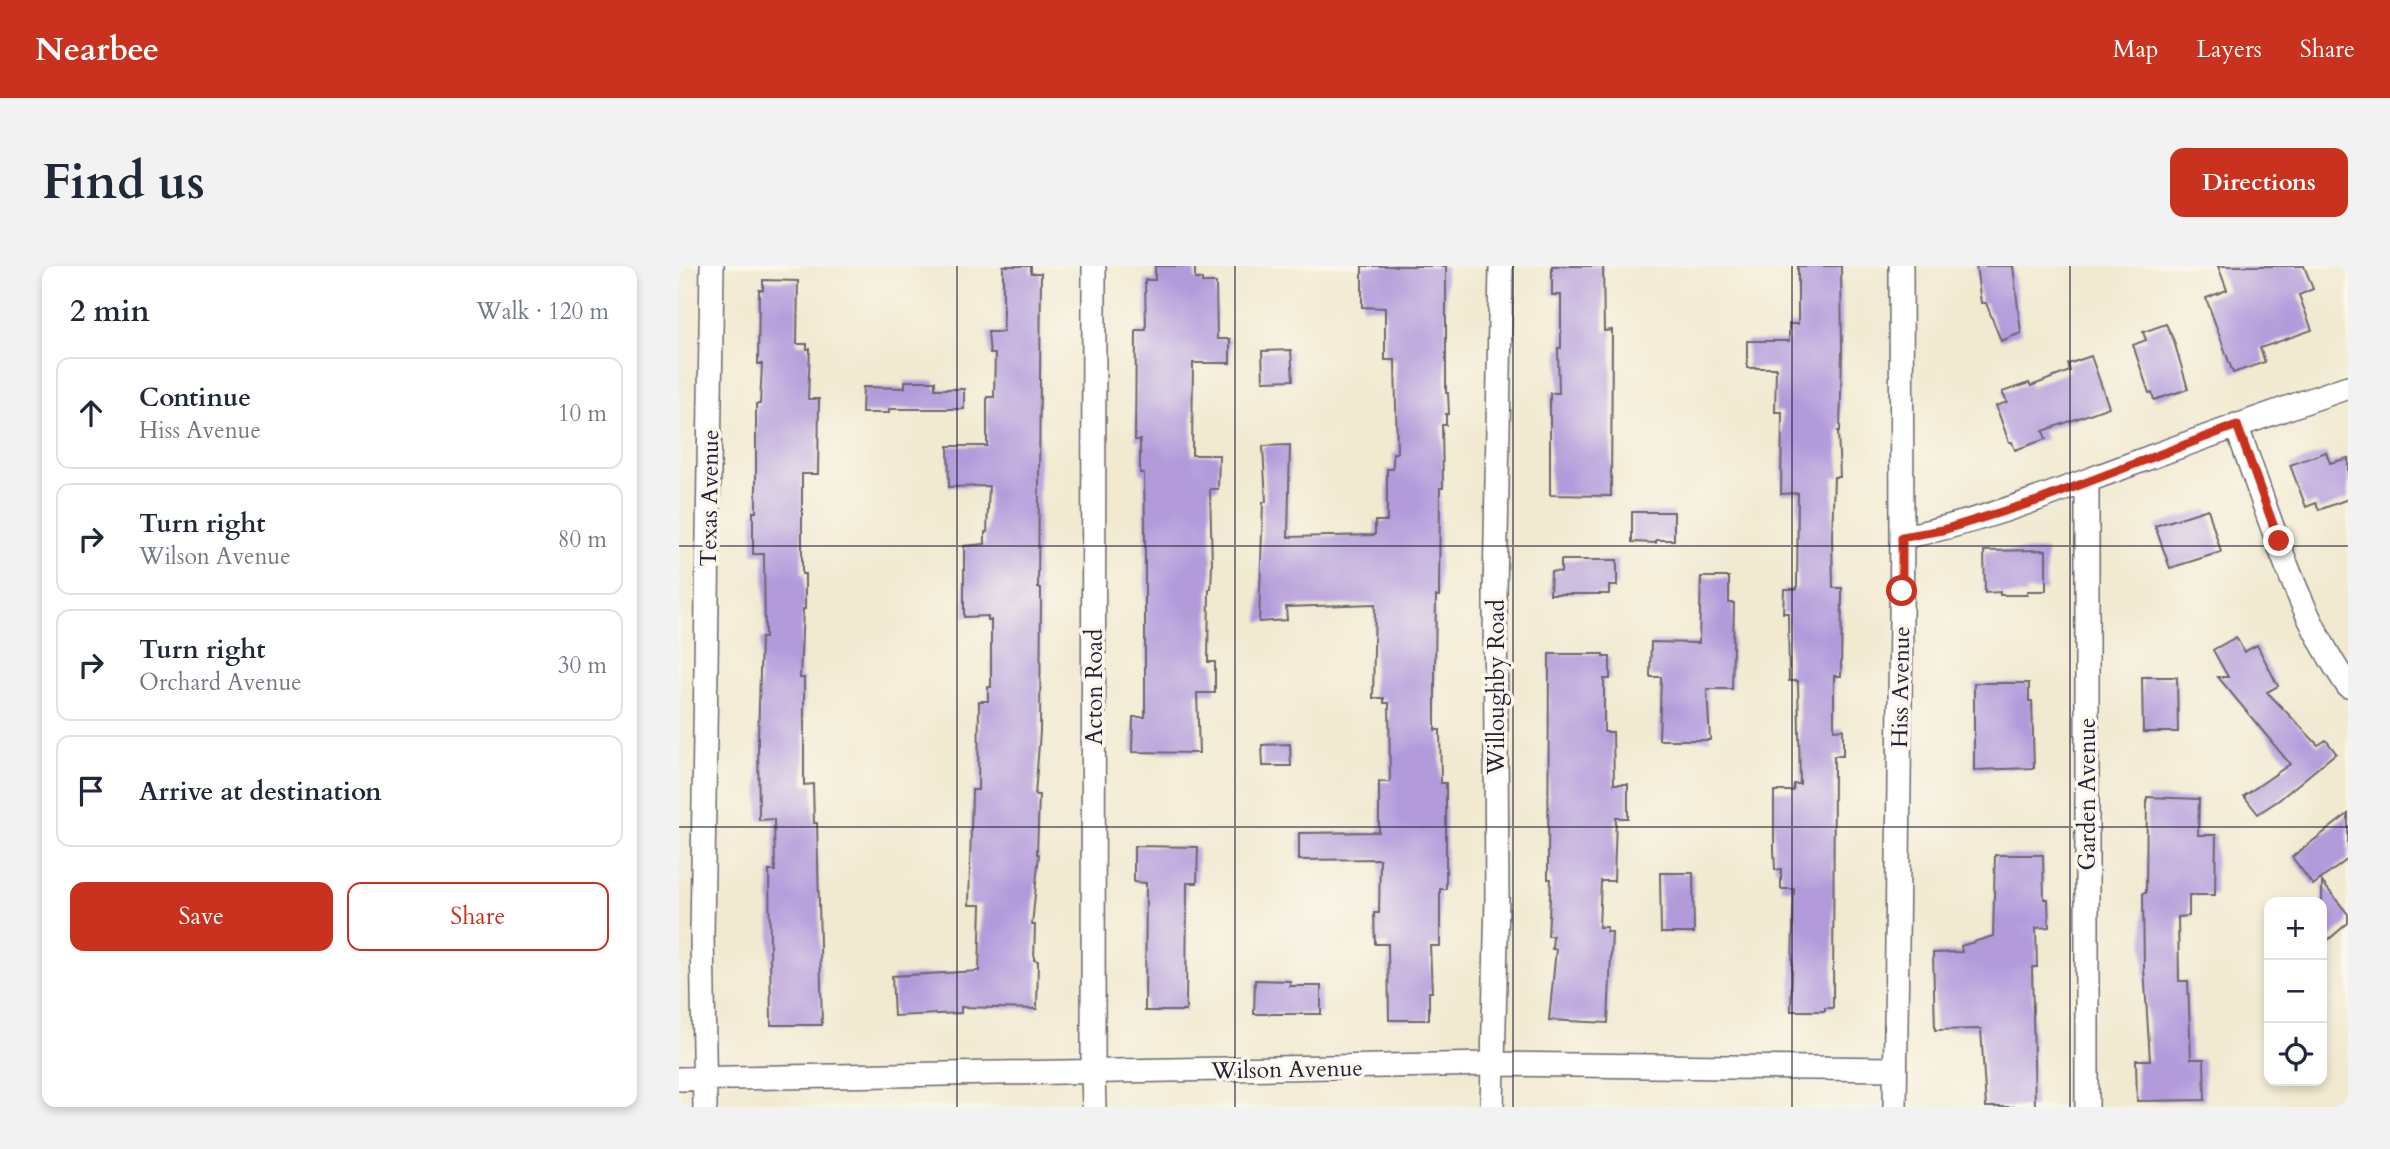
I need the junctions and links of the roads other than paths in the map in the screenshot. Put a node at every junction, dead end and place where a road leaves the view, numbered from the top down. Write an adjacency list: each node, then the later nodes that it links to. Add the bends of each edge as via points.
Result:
1 (712, 266): 14 (street, Texas Avenue, via 702,935)
2 (1094, 266): 12 (street, Acton Road)
3 (1501, 266): 10 (street, Willoughby Road)
4 (1901, 266): 8 (street, Hiss Avenue)
5 (2348, 387): 6 (street)
6 (2237, 425): 7 (street); 9 (street, via 2303,602)
7 (2087, 481): 8 (street, via 1943,530); 19 (street, Garden Avenue)
8 (1902, 537): 11 (street, Hiss Avenue)
9 (2348, 686)
10 (1492, 1064): 11 (street, Wilson Avenue); 12 (street, Wilson Avenue); 17 (street, Willoughby Road)
11 (1895, 1069): 18 (street, Hiss Avenue)
12 (1093, 1073): 14 (street, Wilson Avenue); 16 (street, Acton Road)
13 (679, 1079): 14 (street, Wilson Avenue)
14 (705, 1079): 15 (street, Texas Avenue)
15 (705, 1107)
16 (1094, 1107)
17 (1492, 1107)
18 (1895, 1107)
19 (2087, 1107)

